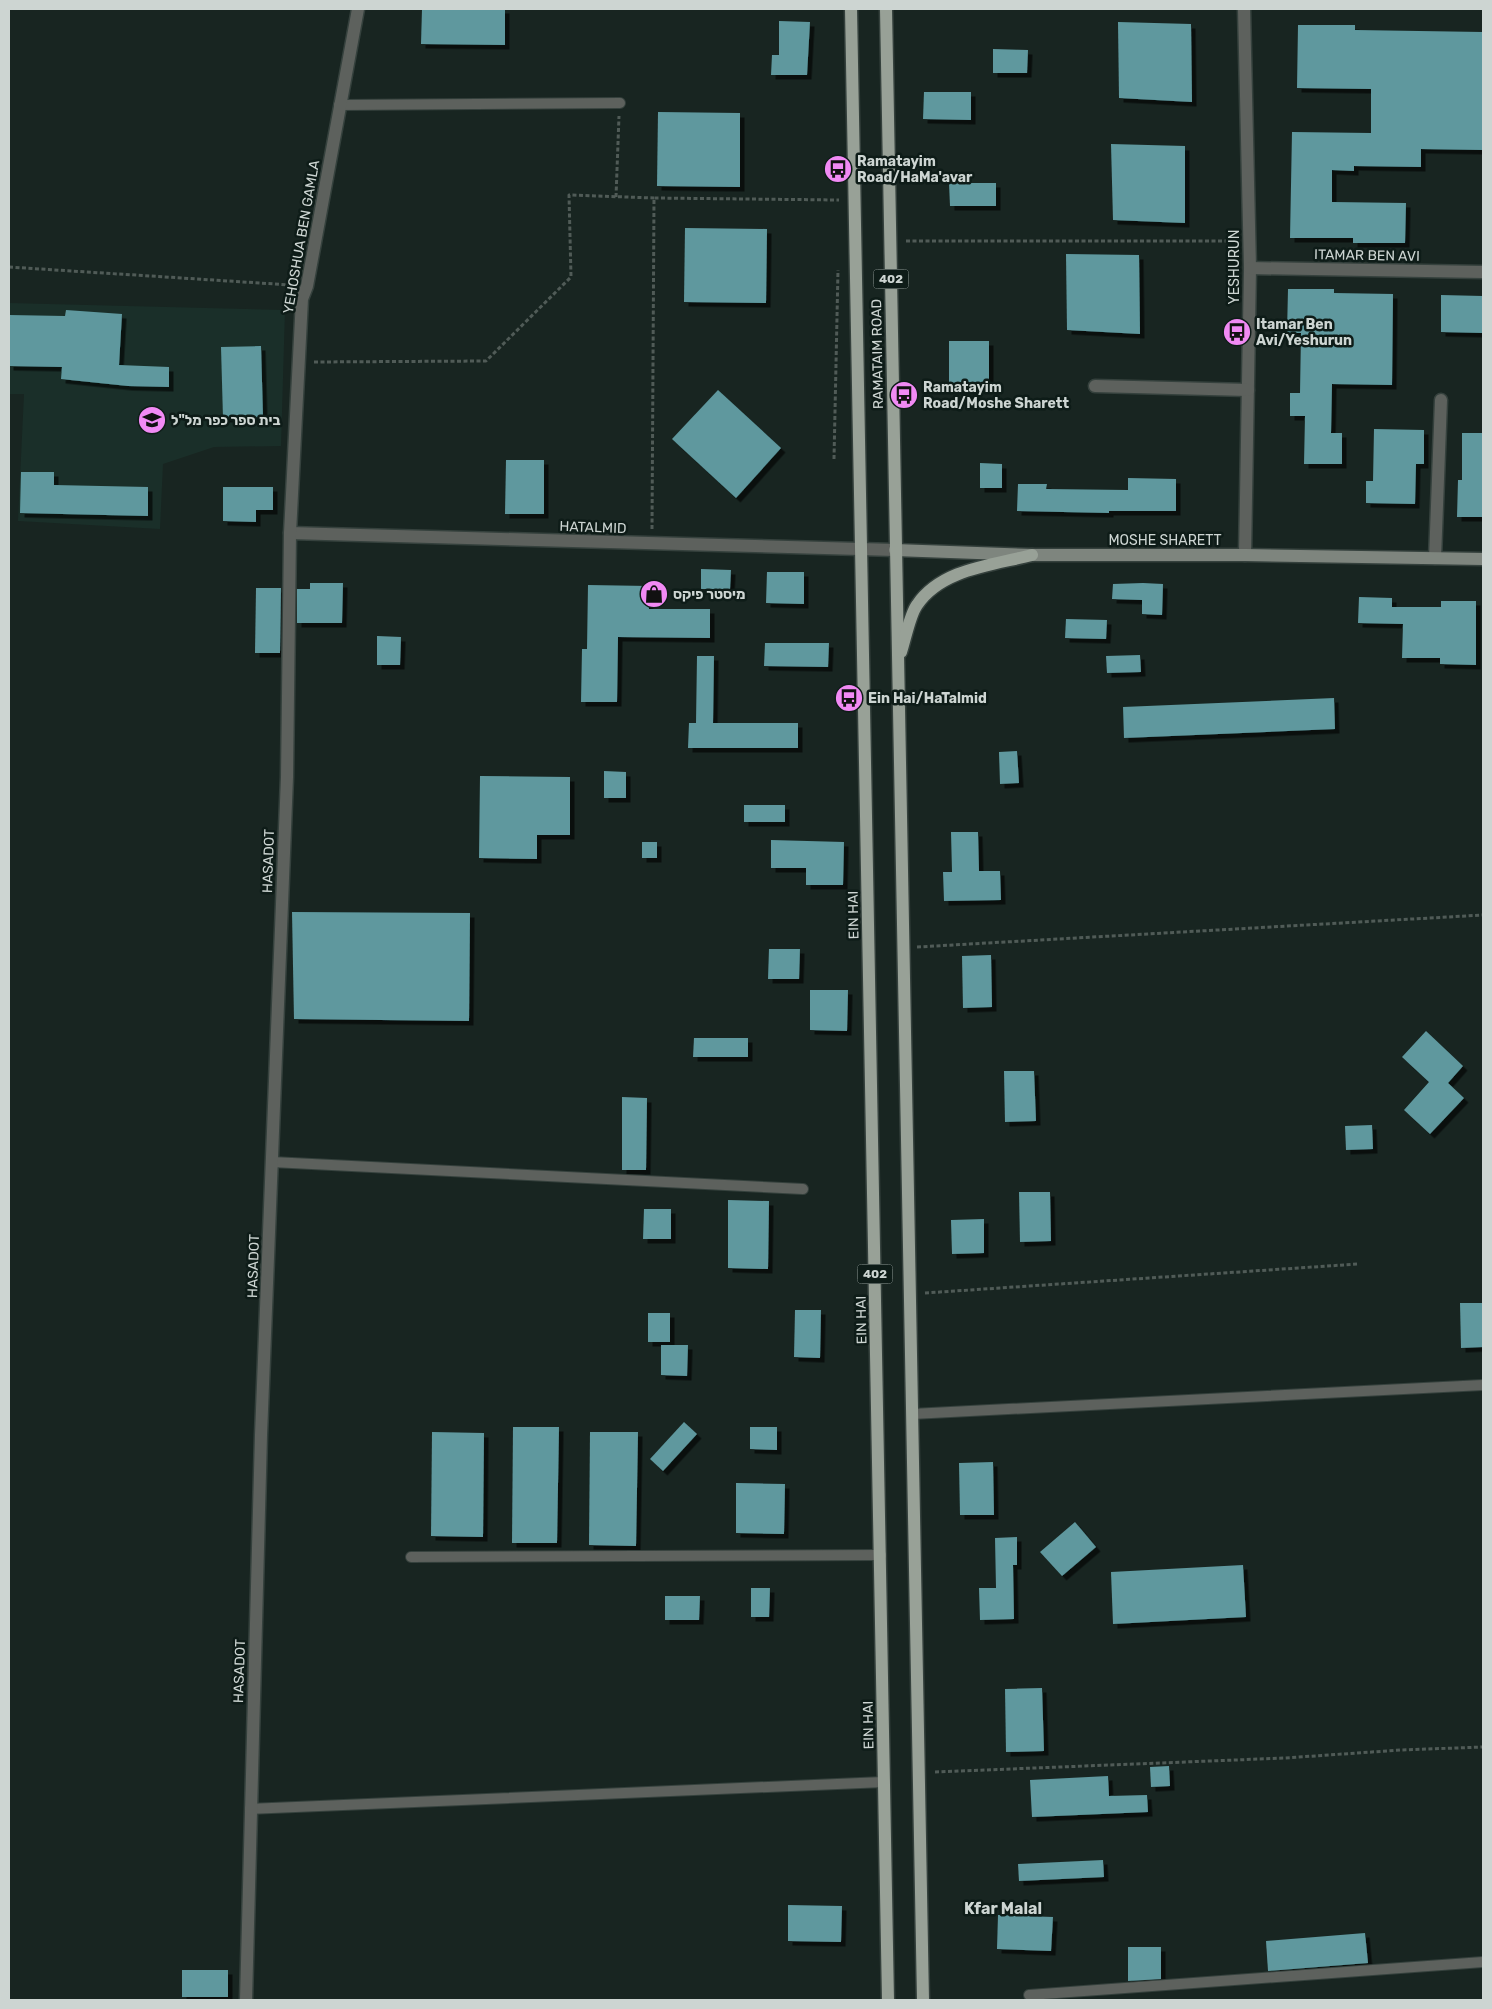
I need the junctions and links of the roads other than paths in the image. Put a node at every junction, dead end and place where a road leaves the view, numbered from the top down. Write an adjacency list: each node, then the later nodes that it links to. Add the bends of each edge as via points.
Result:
1 (358, 9): 6 (street, YEHOSHUA BEN GAMLA)
2 (852, 9): 13 (main road, RAMATAIM ROAD / 402)
3 (886, 9): 14 (main road, RAMATAIM ROAD / 402)
4 (1244, 9): 7 (street, YESHURUN)
5 (620, 103): 6 (lane)
6 (339, 104): 12 (street, YEHOSHUA BEN GAMLA, via 302,299)
7 (1250, 268): 8 (street, ITAMAR BEN AVI); 10 (street, YESHURUN)
8 (1483, 272)
9 (1095, 386): 10 (street)
10 (1248, 390): 16 (street, YESHURUN)
11 (1441, 400): 17 (street)
12 (290, 533): 13 (street, HATALMID); 20 (street, HASADOT, via 287,777)
13 (861, 549): 14 (street, HATALMID); 24 (main road, EIN HAI / 402)
14 (895, 550): 15 (street, MOSHE SHARETT); 19 (main road, 402)
15 (1032, 555): 16 (street, MOSHE SHARETT); 19 (main road, via 940,581 916,605)
16 (1245, 555): 17 (street, MOSHE SHARETT)
17 (1435, 558): 18 (street, MOSHE SHARETT)
18 (1483, 559)
19 (898, 662): 23 (main road, 402)
20 (272, 1162): 21 (lane); 27 (street, HASADOT)
21 (803, 1189)
22 (1483, 1385): 23 (lane)
23 (912, 1414): 32 (main road, 402)
24 (881, 1555): 25 (lane); 26 (main road, EIN HAI / 402)
25 (411, 1557)
26 (884, 1782): 27 (lane); 31 (main road, EIN HAI / 402)
27 (250, 1809): 30 (street, HASADOT)
28 (1483, 1962): 29 (lane)
29 (1029, 1995)
30 (246, 2000)
31 (888, 2000)
32 (923, 2000)

